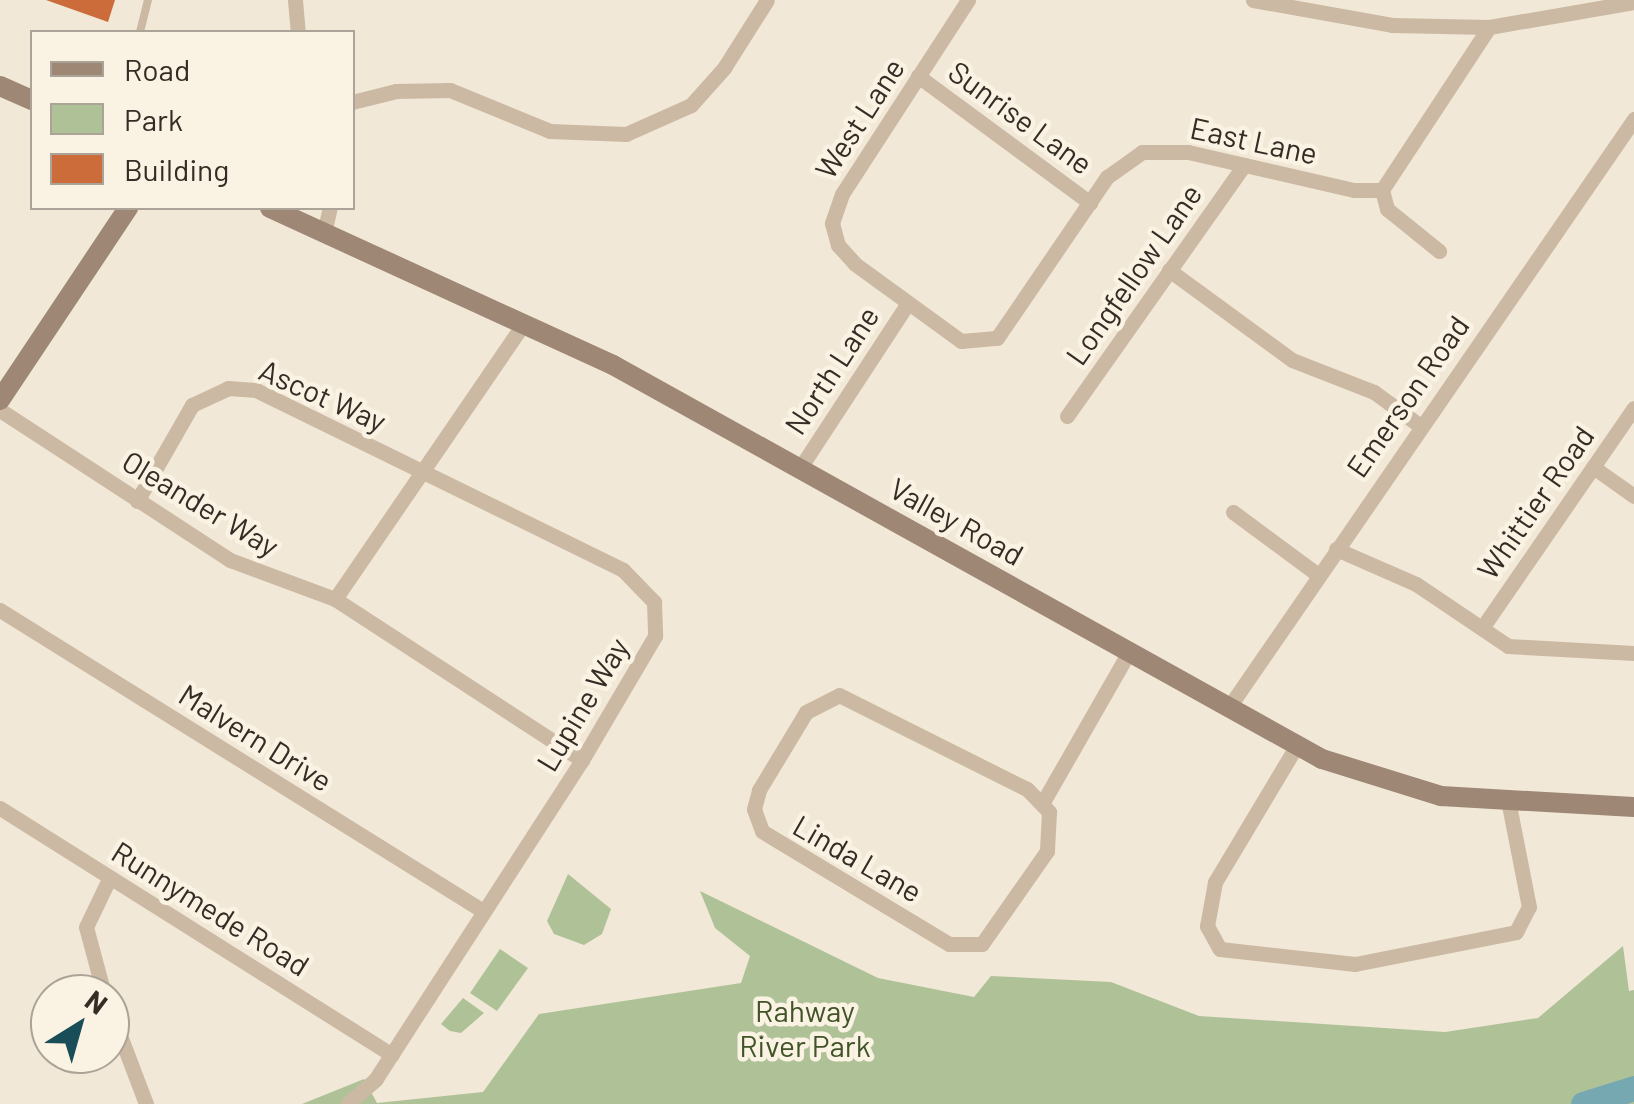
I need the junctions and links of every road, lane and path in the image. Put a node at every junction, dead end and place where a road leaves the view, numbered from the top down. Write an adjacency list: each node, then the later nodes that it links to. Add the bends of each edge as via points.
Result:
1 (148, 0): 8 (lane)
2 (294, 0): 9 (street)
3 (767, 0): 13 (street, via 724,68 691,105 626,134 550,132 450,90 396,91)
4 (968, 0): 10 (street, West Lane)
5 (1253, 0): 7 (street, via 1392,25)
6 (1634, 2): 7 (street)
7 (1488, 27): 16 (street)
8 (140, 30)
9 (298, 30)
10 (918, 76): 17 (street, Sunrise Lane); 24 (street, West Lane, via 842,194 832,222 838,245 855,264)
11 (0, 86): 12 (street)
12 (30, 99)
13 (355, 101)
14 (1634, 119): 30 (street, Emerson Road)
15 (1244, 164): 16 (street, East Lane, via 1354,190); 17 (street, East Lane, via 1166,148 1142,152 1121,162); 23 (street, Longfellow Lane)
16 (1382, 190): 22 (street, via 1387,209)
17 (1090, 203): 24 (street, East Lane, via 997,338 961,342)
18 (127, 210): 26 (street)
19 (274, 210): 21 (street, Valley Road)
20 (330, 210): 21 (street)
21 (324, 233): 25 (street, Valley Road)
22 (1438, 251)
23 (1170, 270): 29 (street, Longfellow Lane); 30 (street, via 1292,360 1374,392)
24 (908, 303): 32 (street, North Lane)
25 (522, 324): 32 (street, Valley Road); 33 (street)
26 (0, 400)
27 (1634, 408): 31 (street, Whittier Road)
28 (0, 410): 35 (street, Oleander Way)
29 (1067, 416)
30 (1419, 426): 37 (street, Emerson Road)
31 (1593, 467): 34 (street); 41 (street, Whittier Road)
32 (800, 468): 42 (street, Valley Road)
33 (422, 471): 35 (street, Ascot Way, via 269,395 228,388 192,406); 39 (street); 46 (street, Lupine Way, via 623,570 649,592 655,636)
34 (1634, 496)
35 (137, 501): 39 (street, Oleander Way, via 230,560)
36 (1232, 512): 38 (street)
37 (1336, 549): 38 (street, Emerson Road); 41 (street, via 1391,570)
38 (1318, 575): 44 (street, Emerson Road)
39 (335, 600): 46 (street, Oleander Way)
40 (0, 610): 52 (street, Malvern Drive)
41 (1482, 628): 43 (street, via 1526,649)
42 (1129, 652): 44 (street, Valley Road); 48 (street)
43 (1634, 653)
44 (1228, 707): 45 (street, Valley Road)
45 (1297, 745): 47 (street, Valley Road, via 1400,788); 47 (street, via 1214,882 1207,926 1220,948 1355,964 1516,932 1529,907)
46 (582, 760): 52 (street, Lupine Way)
47 (1508, 800): 49 (street, Valley Road)
48 (1043, 802): 48 (street, Linda Lane, via 839,695 806,712 758,790 754,809 770,838 950,944 972,948 992,938 1047,851 1052,825)
49 (1634, 807)
50 (0, 808): 51 (street, Runnymede Road)
51 (110, 877): 53 (street, via 86,927); 54 (street, Runnymede Road)
52 (483, 911): 54 (street, Lupine Way)
53 (99, 974)
54 (392, 1056): 57 (street, Lupine Way)
55 (130, 1062): 56 (street)
56 (146, 1104)
57 (347, 1104)

